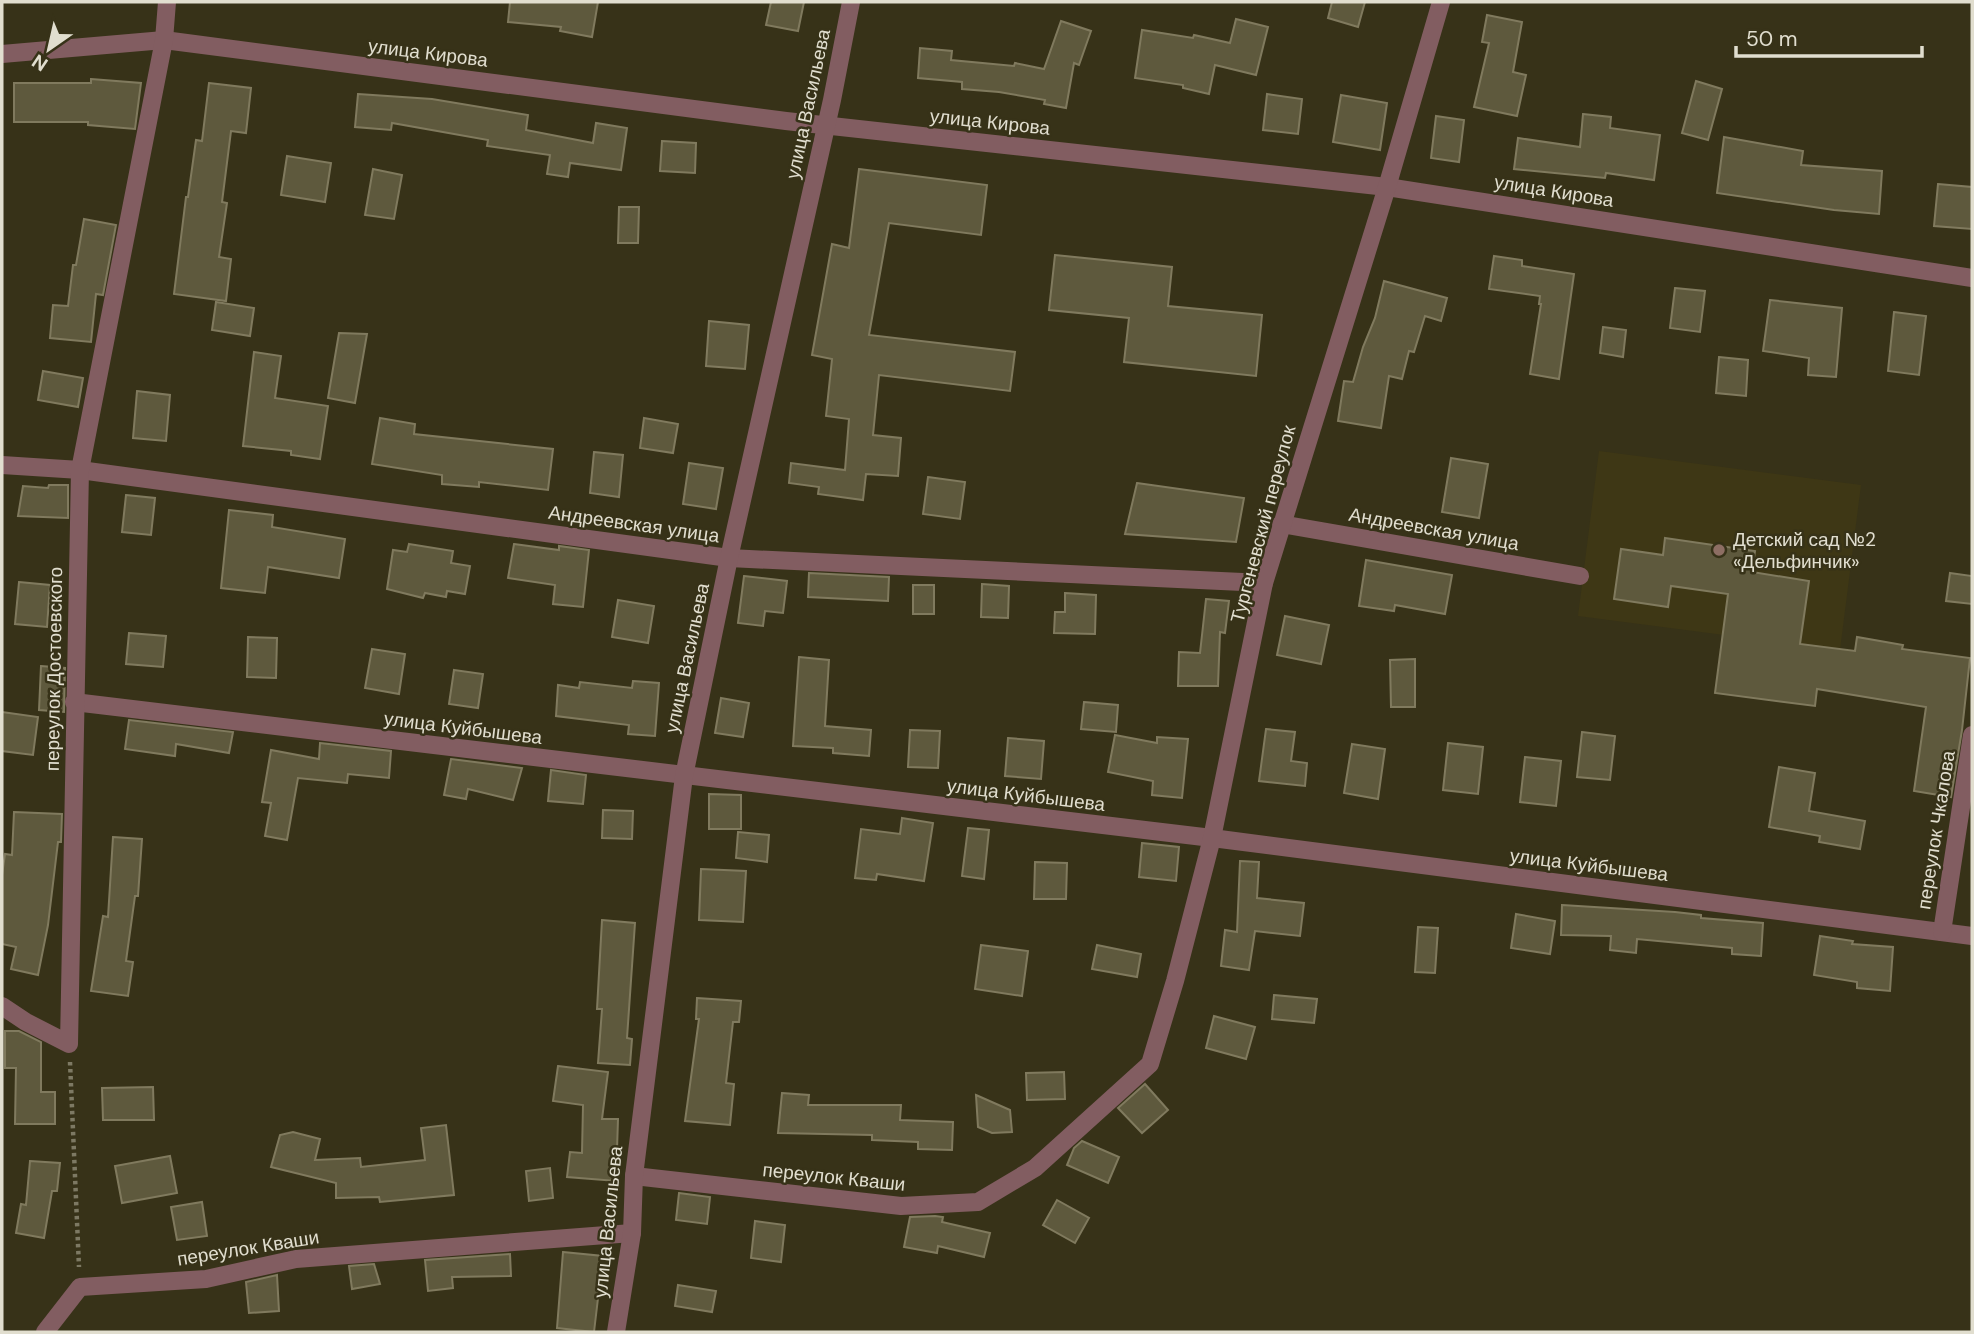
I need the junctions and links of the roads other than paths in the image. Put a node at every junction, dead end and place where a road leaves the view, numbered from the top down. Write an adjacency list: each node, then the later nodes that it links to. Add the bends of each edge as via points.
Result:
1 (167, 2): 4 (street, переулок Достоевского)
2 (851, 2): 6 (street, улица Васильева)
3 (1441, 2): 7 (street, Тургеневский переулок)
4 (164, 40): 5 (street, улица Кирова); 6 (street, улица Кирова); 10 (street, переулок Достоевского)
5 (2, 54)
6 (826, 125): 7 (street, улица Кирова); 12 (street, улица Васильева)
7 (1387, 187): 8 (street, улица Кирова); 11 (street, Тургеневский переулок)
8 (1972, 278)
9 (2, 465): 10 (street, Андреевская улица)
10 (80, 470): 12 (street, Андреевская улица); 15 (street, переулок Достоевского)
11 (1281, 524): 13 (street, Андреевская улица); 14 (street, Тургеневский переулок)
12 (729, 558): 14 (street, Андреевская улица); 17 (street, улица Васильева)
13 (1580, 576)
14 (1264, 583): 18 (street, Тургеневский переулок)
15 (74, 702): 17 (street, улица Куйбышева); 21 (street, переулок Достоевского, via 69,1044)
16 (1972, 735): 19 (street, переулок Чкалова)
17 (684, 776): 18 (street, улица Куйбышева); 23 (street, улица Васильева)
18 (1212, 838): 19 (street, улица Куйбышева); 22 (street, Тургеневский переулок)
19 (1942, 932): 20 (street, улица Куйбышева)
20 (1972, 936)
21 (2, 1006)
22 (1150, 1064): 23 (street, переулок Кваши, via 1035,1168 978,1202 901,1206)
23 (634, 1176): 24 (street, улица Васильева)
24 (632, 1233): 25 (street, переулок Кваши, via 296,1259 206,1279 80,1287); 26 (street, улица Васильева)
25 (45, 1332)
26 (616, 1332)

